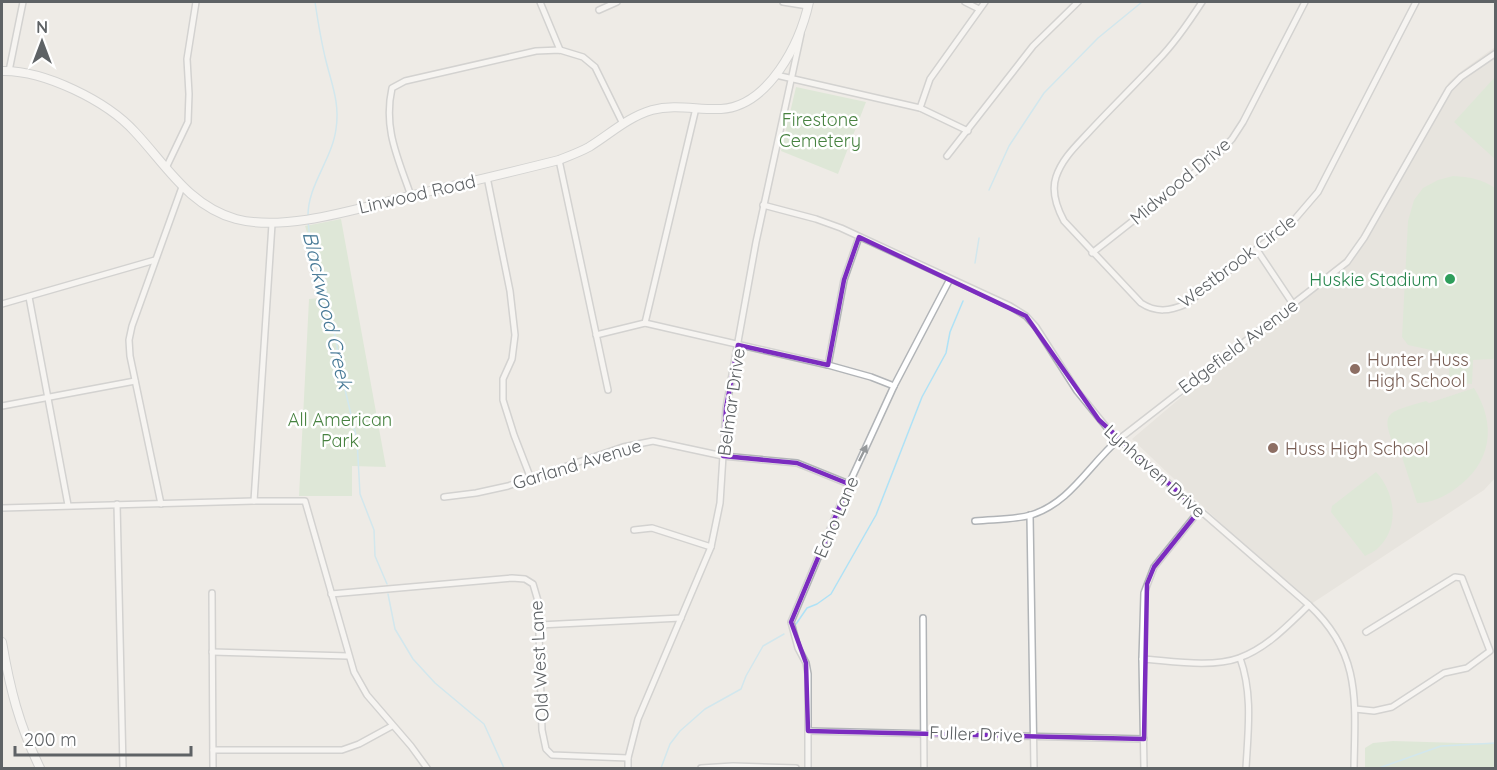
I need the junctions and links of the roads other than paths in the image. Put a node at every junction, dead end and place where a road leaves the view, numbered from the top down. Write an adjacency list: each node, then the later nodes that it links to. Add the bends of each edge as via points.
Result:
1 (23, 2): 18 (street)
2 (196, 2): 27 (street, via 187,59 188,122)
3 (540, 2): 16 (street)
4 (617, 2): 14 (street)
5 (783, 2): 12 (street)
6 (965, 2): 13 (street)
7 (985, 2): 13 (street)
8 (1078, 2): 24 (street, via 1032,46)
9 (1202, 2): 35 (street, Westbrook Circle, via 1160,59 1060,167 1054,187 1057,206 1064,221)
10 (1305, 2): 35 (street, Midwood Drive, via 1232,139)
11 (1416, 2): 34 (street, Westbrook Circle, via 1318,192 1294,220)
12 (809, 4): 15 (main road, Linwood Road)
13 (979, 9): 22 (street, via 930,80)
14 (599, 10)
15 (802, 24): 19 (main road, Linwood Road); 20 (street, Belmar Drive)
16 (560, 50): 23 (street, via 583,57 595,67); 30 (street, via 536,51 395,85 390,97 389,131)
17 (1496, 53): 40 (street, Edgefield Avenue, via 1449,89 1347,262)
18 (5, 71): 27 (main road, Linwood Road, via 46,80 96,102 133,129)
19 (776, 75): 20 (street); 21 (main road, Linwood Road, via 759,94 739,106)
20 (792, 79): 22 (street); 31 (street, Belmar Drive)
21 (696, 108): 23 (main road, Linwood Road, via 667,107); 41 (street)
22 (920, 108): 24 (street)
23 (623, 124): 26 (main road, Linwood Road)
24 (968, 131): 25 (street)
25 (947, 156)
26 (559, 160): 28 (main road, Linwood Road); 42 (street)
27 (166, 168): 29 (main road, Linwood Road)
28 (487, 177): 30 (main road, Linwood Road); 52 (street, via 515,335 512,359 503,379 503,400)
29 (182, 188): 32 (main road, Linwood Road, via 224,215); 36 (street)
30 (411, 196): 32 (main road, Linwood Road)
31 (763, 205): 33 (street, Lynhaven Drive, via 816,219); 43 (street, Belmar Drive)
32 (272, 224): 55 (street)
33 (859, 237): 37 (street, Lynhaven Drive); 44 (street, via 844,280)
34 (1257, 250): 35 (street, Westbrook Circle, via 1186,304 1162,310 1141,303); 40 (street)
35 (1092, 253)
36 (155, 260): 38 (street); 45 (street, via 130,332)
37 (950, 279): 46 (street, Echo Lane); 50 (street, Lynhaven Drive, via 1010,306 1031,321 1077,391)
38 (29, 297): 39 (street); 48 (street)
39 (2, 304)
40 (1293, 304): 50 (street, Edgefield Avenue)
41 (645, 323): 42 (street); 43 (street)
42 (596, 335): 47 (street)
43 (738, 345): 44 (street); 51 (street, Belmar Drive, via 726,408)
44 (828, 365): 46 (street)
45 (135, 381): 48 (street); 57 (street)
46 (894, 386): 53 (street, Echo Lane, one-way to 46)
47 (608, 390)
48 (47, 397): 49 (street); 58 (street)
49 (2, 406)
50 (1118, 440): 60 (street, Lynhaven Drive); 61 (street, Edgefield Avenue, via 1070,492)
51 (723, 456): 52 (street, Garland Avenue, via 642,442); 53 (street, Garland Avenue, via 797,463); 64 (street, Belmar Drive, via 720,503)
52 (531, 479): 54 (street, Garland Avenue)
53 (849, 484): 79 (street, Echo Lane, via 791,622 806,663)
54 (444, 497)
55 (254, 501): 57 (street); 66 (street, via 305,501)
56 (117, 504): 57 (street); 58 (street); 86 (street)
57 (161, 504)
58 (69, 505): 59 (street)
59 (2, 508)
60 (1199, 511): 67 (street, Lynhaven Drive); 76 (street, via 1150,575 1144,603)
61 (1030, 515): 62 (street, Edgefield Avenue); 81 (street)
62 (975, 521)
63 (634, 530): 64 (street, via 652,528)
64 (711, 547): 68 (street, Belmar Drive)
65 (212, 593): 73 (street)
66 (331, 594): 70 (street, Old West Lane, via 525,579 533,584); 74 (street)
67 (1309, 605): 75 (street, via 1274,638); 77 (street, Lynhaven Drive, via 1334,633 1345,655 1352,674)
68 (681, 618): 70 (street); 84 (street, Belmar Drive, via 638,719)
69 (923, 618): 80 (street)
70 (539, 624): 84 (street, Old West Lane, via 546,748 552,754)
71 (1366, 632): 77 (street, via 1455,577 1462,578 1490,651 1467,668 1444,673 1392,707 1374,711)
72 (2, 642): 85 (main road, via 13,702)
73 (212, 652): 74 (street); 83 (street)
74 (348, 656): 78 (street, via 367,695)
75 (1240, 658): 76 (street, via 1211,663); 96 (street, via 1249,702)
76 (1142, 659): 82 (street)
77 (1355, 709): 97 (street, Lynhaven Drive)
78 (392, 726): 83 (street, via 342,750); 88 (street)
79 (808, 731): 80 (street, Fuller Drive); 92 (street, Echo Lane)
80 (924, 733): 81 (street, Fuller Drive); 93 (street)
81 (1033, 736): 82 (street, Fuller Drive); 94 (street)
82 (1144, 739): 95 (street)
83 (213, 750): 87 (street)
84 (628, 758): 89 (street, Belmar Drive)
85 (40, 768)
86 (123, 768)
87 (213, 768)
88 (427, 768)
89 (628, 768)
90 (701, 768): 91 (street)
91 (795, 768)
92 (808, 768)
93 (924, 768)
94 (1034, 768)
95 (1144, 768)
96 (1246, 768)
97 (1354, 768)

